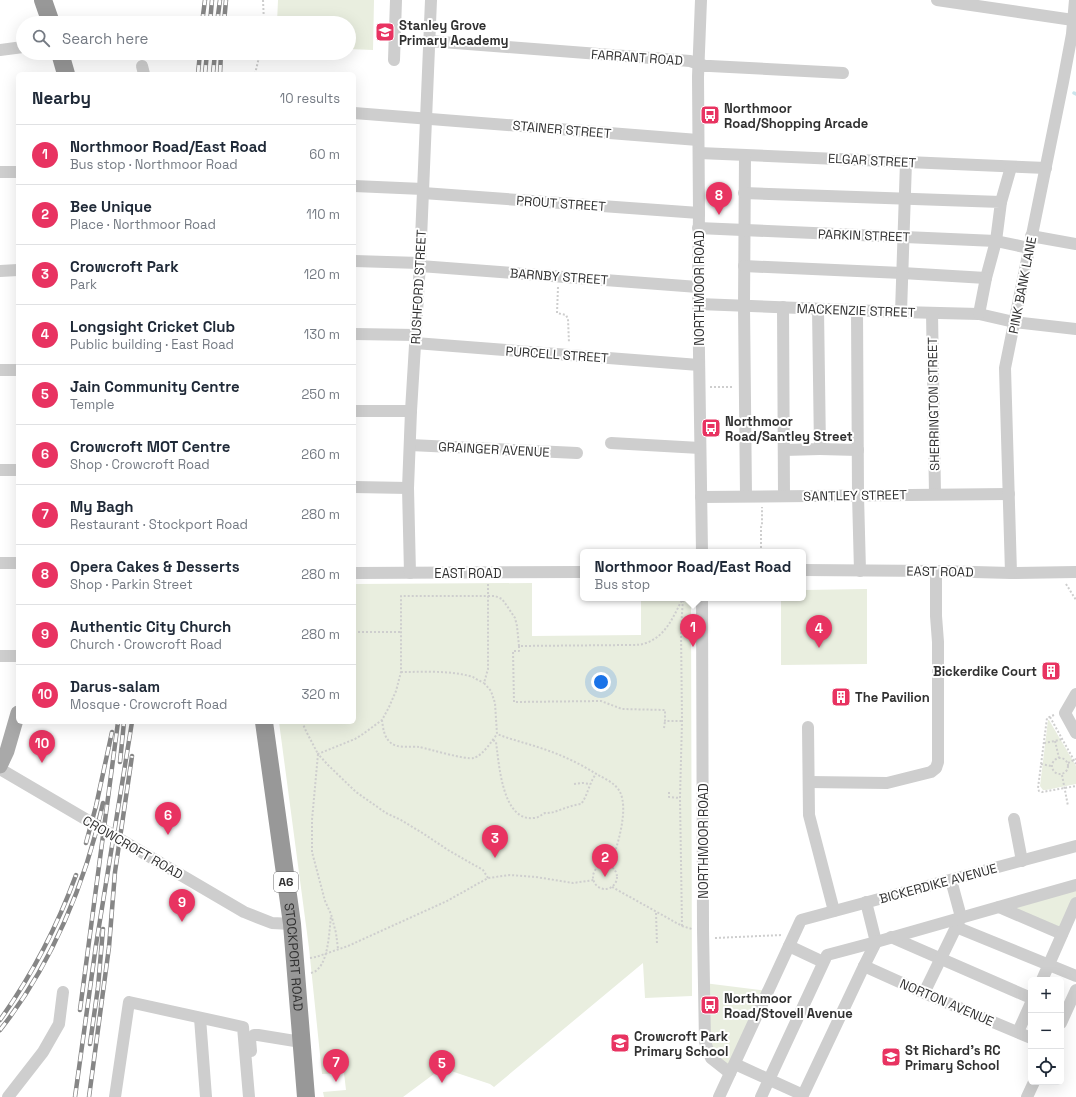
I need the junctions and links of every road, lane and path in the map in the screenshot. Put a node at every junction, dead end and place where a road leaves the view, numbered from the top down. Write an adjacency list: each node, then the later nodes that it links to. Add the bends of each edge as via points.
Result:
1 (43, 0): 8 (highway)
2 (263, 0): 9 (path)
3 (396, 0): 17 (street)
4 (431, 0): 12 (street, RUSHFORD STREET)
5 (701, 0): 18 (street, NORTHMOOR ROAD)
6 (937, 0): 10 (street)
7 (1075, 0): 10 (street, PINK BANK LANE)
8 (49, 16)
9 (263, 16)
10 (1073, 20): 11 (street, PINK BANK LANE)
11 (1074, 34): 29 (street, PINK BANK LANE)
12 (429, 41): 18 (street, FARRANT ROAD); 23 (street, RUSHFORD STREET)
13 (16, 48): 14 (street)
14 (0, 50)
15 (62, 60): 19 (highway)
16 (258, 60): 20 (path)
17 (394, 60)
18 (698, 63): 21 (street, FARRANT ROAD, via 710,66); 24 (street, NORTHMOOR ROAD)
19 (65, 72)
20 (255, 72)
21 (843, 73)
22 (356, 113): 23 (street, STAINER STREET)
23 (426, 118): 24 (street, STAINER STREET); 33 (street, RUSHFORD STREET)
24 (698, 140): 25 (street, NORTHMOOR ROAD)
25 (699, 152): 26 (street, ELGAR STREET); 37 (street, NORTHMOOR ROAD)
26 (745, 155): 27 (street, ELGAR STREET); 34 (street)
27 (906, 162): 28 (street, ELGAR STREET); 35 (street)
28 (1011, 167): 29 (street, ELGAR STREET); 36 (street)
29 (1046, 168): 42 (street, PINK BANK LANE)
30 (0, 172): 31 (street)
31 (16, 172)
32 (356, 186): 33 (street, PROUT STREET)
33 (423, 191): 37 (street, PROUT STREET); 45 (street, RUSHFORD STREET)
34 (744, 193): 35 (street); 39 (street)
35 (905, 199): 36 (street); 40 (street)
36 (1001, 202): 41 (street)
37 (698, 213): 38 (street, NORTHMOOR ROAD)
38 (698, 228): 39 (street, PARKIN STREET); 52 (street, NORTHMOOR ROAD)
39 (744, 230): 40 (street, PARKIN STREET); 46 (street)
40 (903, 237): 41 (street, PARKIN STREET); 49 (street)
41 (996, 240): 42 (street, PARKIN STREET); 51 (street)
42 (1030, 242): 43 (street, PARKIN STREET); 61 (street, PINK BANK LANE)
43 (1076, 244)
44 (356, 261): 45 (street, BARNBY STREET)
45 (420, 264): 50 (street, BARNBY STREET); 64 (street, RUSHFORD STREET)
46 (744, 266): 49 (street); 54 (street)
47 (0, 270): 48 (street)
48 (16, 270)
49 (902, 273): 51 (street); 58 (street)
50 (558, 276): 52 (street, BARNBY STREET); 65 (path, via 557,313 566,315 568,319)
51 (986, 278): 60 (street)
52 (698, 287): 53 (street, NORTHMOOR ROAD)
53 (698, 304): 54 (street, MACKENZIE STREET); 66 (street, NORTHMOOR ROAD)
54 (744, 306): 55 (street, MACKENZIE STREET); 69 (street)
55 (783, 307): 56 (street, MACKENZIE STREET); 77 (street)
56 (818, 309): 57 (street, MACKENZIE STREET); 76 (street)
57 (857, 310): 58 (street, MACKENZIE STREET); 78 (street)
58 (901, 312): 59 (street, MACKENZIE STREET)
59 (932, 313): 60 (street, MACKENZIE STREET); 84 (street, SHERRINGTON STREET)
60 (979, 314): 61 (street, MACKENZIE STREET)
61 (1014, 322): 62 (street, MACKENZIE STREET); 85 (street, PINK BANK LANE, via 1005,368)
62 (1076, 328)
63 (356, 334): 64 (street, PURCELL STREET)
64 (416, 339): 65 (street, PURCELL STREET); 72 (street, RUSHFORD STREET)
65 (568, 354): 66 (street, PURCELL STREET)
66 (699, 365): 70 (street, NORTHMOOR ROAD)
67 (0, 370): 68 (street)
68 (16, 370)
69 (745, 386): 70 (path); 87 (street)
70 (699, 387): 75 (street, NORTHMOOR ROAD)
71 (356, 411): 72 (street)
72 (411, 411): 74 (street, RUSHFORD STREET)
73 (611, 443): 75 (street)
74 (410, 445): 79 (street, GRAINGER AVENUE); 83 (street, RUSHFORD STREET)
75 (700, 448): 90 (street, NORTHMOOR ROAD)
76 (820, 449): 77 (street); 78 (street)
77 (784, 450): 89 (street)
78 (858, 450): 86 (street)
79 (577, 453)
80 (0, 470): 81 (street)
81 (16, 470)
82 (356, 488): 83 (street)
83 (408, 488): 102 (street, RUSHFORD STREET)
84 (935, 494): 85 (street, SANTLEY STREET); 86 (street, SANTLEY STREET)
85 (1009, 494): 103 (street, PINK BANK LANE)
86 (858, 495): 89 (street, SANTLEY STREET); 97 (street)
87 (746, 496): 88 (street, SANTLEY STREET); 90 (street, SANTLEY STREET)
88 (762, 496): 89 (street, SANTLEY STREET); 92 (path)
89 (784, 496)
90 (701, 497): 91 (street, NORTHMOOR ROAD)
91 (702, 549)
92 (761, 549)
93 (0, 563): 94 (street)
94 (16, 563)
95 (806, 570): 97 (street, EAST ROAD)
96 (936, 570): 97 (street, EAST ROAD); 103 (street, EAST ROAD); 143 (street, via 936,768 931,772 887,783)
97 (860, 571)
98 (580, 572): 102 (street, EAST ROAD)
99 (1062, 572): 100 (street, EAST ROAD); 103 (street, EAST ROAD); 105 (path)
100 (1076, 572)
101 (356, 573): 102 (street, EAST ROAD)
102 (410, 573)
103 (1011, 573)
104 (488, 596): 110 (path, via 401,596); 111 (path, via 502,599 508,606 515,618); 115 (path, via 488,669)
105 (1076, 600)
106 (681, 601): 111 (path, via 666,629 646,644)
107 (683, 601): 120 (path)
108 (702, 601): 169 (street, NORTHMOOR ROAD)
109 (356, 632): 110 (path)
110 (401, 632): 114 (path)
111 (519, 646): 119 (path, via 519,651 513,651 514,702 601,701 622,709 665,710)
112 (0, 656): 113 (street)
113 (16, 656)
114 (401, 672): 115 (path, via 452,674 473,677); 118 (path)
115 (484, 683): 126 (path, via 491,691 495,703)
116 (1076, 694): 125 (street, via 1065,713)
117 (16, 718): 131 (main road)
118 (382, 720): 128 (path, via 386,736 390,743 396,746 417,747 474,758); 132 (path, via 355,739)
119 (665, 721): 120 (path); 123 (path)
120 (682, 721): 149 (path)
121 (264, 724): 167 (highway, STOCKPORT ROAD / A6)
122 (303, 724): 132 (path)
123 (664, 728)
124 (808, 728): 143 (street)
125 (1076, 733)
126 (497, 734): 128 (path); 141 (path, via 552,752)
127 (1062, 738): 129 (path); 130 (path, via 1050,717 1047,718); 134 (path)
128 (493, 740): 145 (path, via 496,742 501,778 509,801 515,812 525,818 535,818 581,804)
129 (1055, 742): 130 (path); 133 (path)
130 (1044, 743): 136 (path)
131 (4, 746): 138 (main road, via 7,751)
132 (318, 754): 155 (path, via 356,792 386,813 483,870); 165 (path, via 312,852)
133 (1059, 758): 135 (path); 139 (path, via 1055,759)
134 (1075, 759): 135 (path); 137 (path)
135 (1068, 763): 142 (path, via 1067,770)
136 (1041, 764): 139 (path); 147 (path, via 1039,791)
137 (1076, 764)
138 (0, 766)
139 (1051, 766): 142 (path, via 1054,773)
140 (0, 769): 167 (street, CROWCROFT ROAD, via 244,912 272,923)
141 (596, 774): 145 (path); 154 (path, via 617,788 622,800 623,811 617,846)
142 (1062, 775): 147 (path)
143 (809, 782): 163 (street, via 809,815)
144 (574, 784): 145 (path)
145 (590, 784)
146 (1076, 786): 147 (path)
147 (1064, 788): 150 (path)
148 (669, 792): 149 (path, via 669,797)
149 (680, 798): 168 (path)
150 (1068, 806)
151 (1014, 819): 153 (street)
152 (1076, 846): 153 (street, BICKERDIKE AVENUE)
153 (1022, 861): 157 (street, BICKERDIKE AVENUE)
154 (610, 866): 156 (path, via 602,865 596,869); 159 (path, via 617,875)
155 (488, 878): 156 (path, via 510,875 573,883); 176 (path, via 447,901)
156 (594, 880): 159 (path, via 601,888)
157 (951, 880): 160 (street, BICKERDIKE AVENUE); 166 (street)
158 (1076, 885): 162 (street)
159 (612, 887): 164 (path)
160 (866, 902): 163 (street, BICKERDIKE AVENUE); 173 (street)
161 (1076, 903): 170 (street)
162 (999, 906): 166 (street); 170 (street)
163 (834, 911): 171 (street, BICKERDIKE AVENUE, via 801,920)
164 (656, 913): 168 (path); 174 (path)
165 (331, 914): 176 (path); 177 (path)
166 (958, 922): 172 (street); 178 (street); 180 (street)
167 (292, 924): 182 (highway, STOCKPORT ROAD / A6)
168 (682, 926): 169 (path)
169 (703, 933): 171 (path); 196 (street, NORTHMOOR ROAD, via 705,1042 711,1058)
170 (1062, 934): 180 (street)
171 (794, 935): 175 (street)
172 (891, 937): 173 (street); 178 (street)
173 (876, 942): 179 (street, via 827,955); 181 (street)
174 (658, 944)
175 (789, 946): 179 (street); 196 (street)
176 (338, 949): 177 (path)
177 (326, 953): 182 (path); 182 (path, via 321,966 314,972)
178 (940, 959): 187 (street); 188 (street)
179 (824, 962): 197 (street)
180 (1048, 965): 183 (street); 184 (street)
181 (864, 966): 187 (street, NORTON AVENUE); 200 (street)
182 (295, 968): 195 (highway, STOCKPORT ROAD / A6)
183 (1076, 976)
184 (1043, 977)
185 (1076, 990): 189 (street)
186 (63, 992): 201 (street, via 59,1024 44,1052)
187 (924, 993): 193 (street, NORTON AVENUE)
188 (1028, 997)
189 (1073, 1006): 192 (street)
190 (1028, 1010): 193 (street)
191 (200, 1018): 199 (street, via 243,1027); 202 (street, via 129,1002); 203 (street)
192 (1064, 1019)
193 (1018, 1032): 194 (street, NORTON AVENUE)
194 (1028, 1037)
195 (301, 1042): 199 (street, via 258,1035 251,1037); 204 (highway, STOCKPORT ROAD / A6)
196 (732, 1068): 197 (street, NORTHMOOR ROAD); 205 (street)
197 (769, 1079): 200 (street, NORTHMOOR ROAD); 206 (street)
198 (1033, 1085): 207 (street)
199 (251, 1094)
200 (795, 1094)
201 (8, 1097)
202 (115, 1097)
203 (206, 1097)
204 (306, 1097)
205 (719, 1097)
206 (761, 1097)
207 (1027, 1097)

